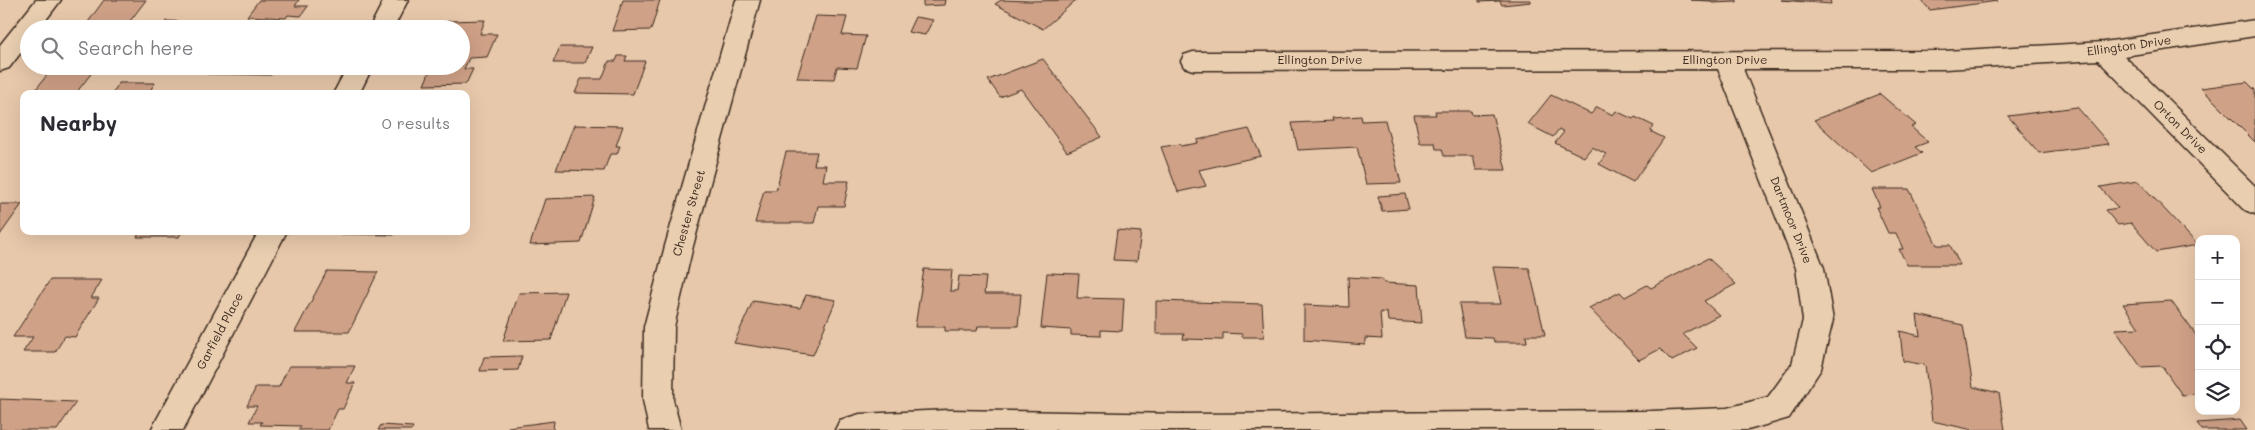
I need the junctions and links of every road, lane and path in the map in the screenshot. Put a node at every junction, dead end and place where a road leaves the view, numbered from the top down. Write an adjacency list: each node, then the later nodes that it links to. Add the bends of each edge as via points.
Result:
1 (49, 0): 4 (street)
2 (396, 0): 5 (street)
3 (748, 0): 18 (street, Chester Street, via 659,327 658,400)
4 (33, 20)
5 (386, 20)
6 (2255, 28): 8 (street, Ellington Drive)
7 (20, 37): 11 (street)
8 (2104, 51): 9 (street, Ellington Drive, via 1945,60); 14 (street, Orton Drive)
9 (1727, 60): 10 (street, Ellington Drive); 16 (street, Dartmoor Drive, via 1810,268 1818,320 1806,369 1778,408 1727,422 1650,425)
10 (1193, 61)
11 (0, 62)
12 (356, 75): 13 (street)
13 (348, 90)
14 (2255, 203)
15 (271, 235): 17 (street, Garfield Place)
16 (1180, 429): 19 (street, Dartmoor Drive, via 948,424)
17 (167, 430)
18 (665, 430)
19 (851, 430)

